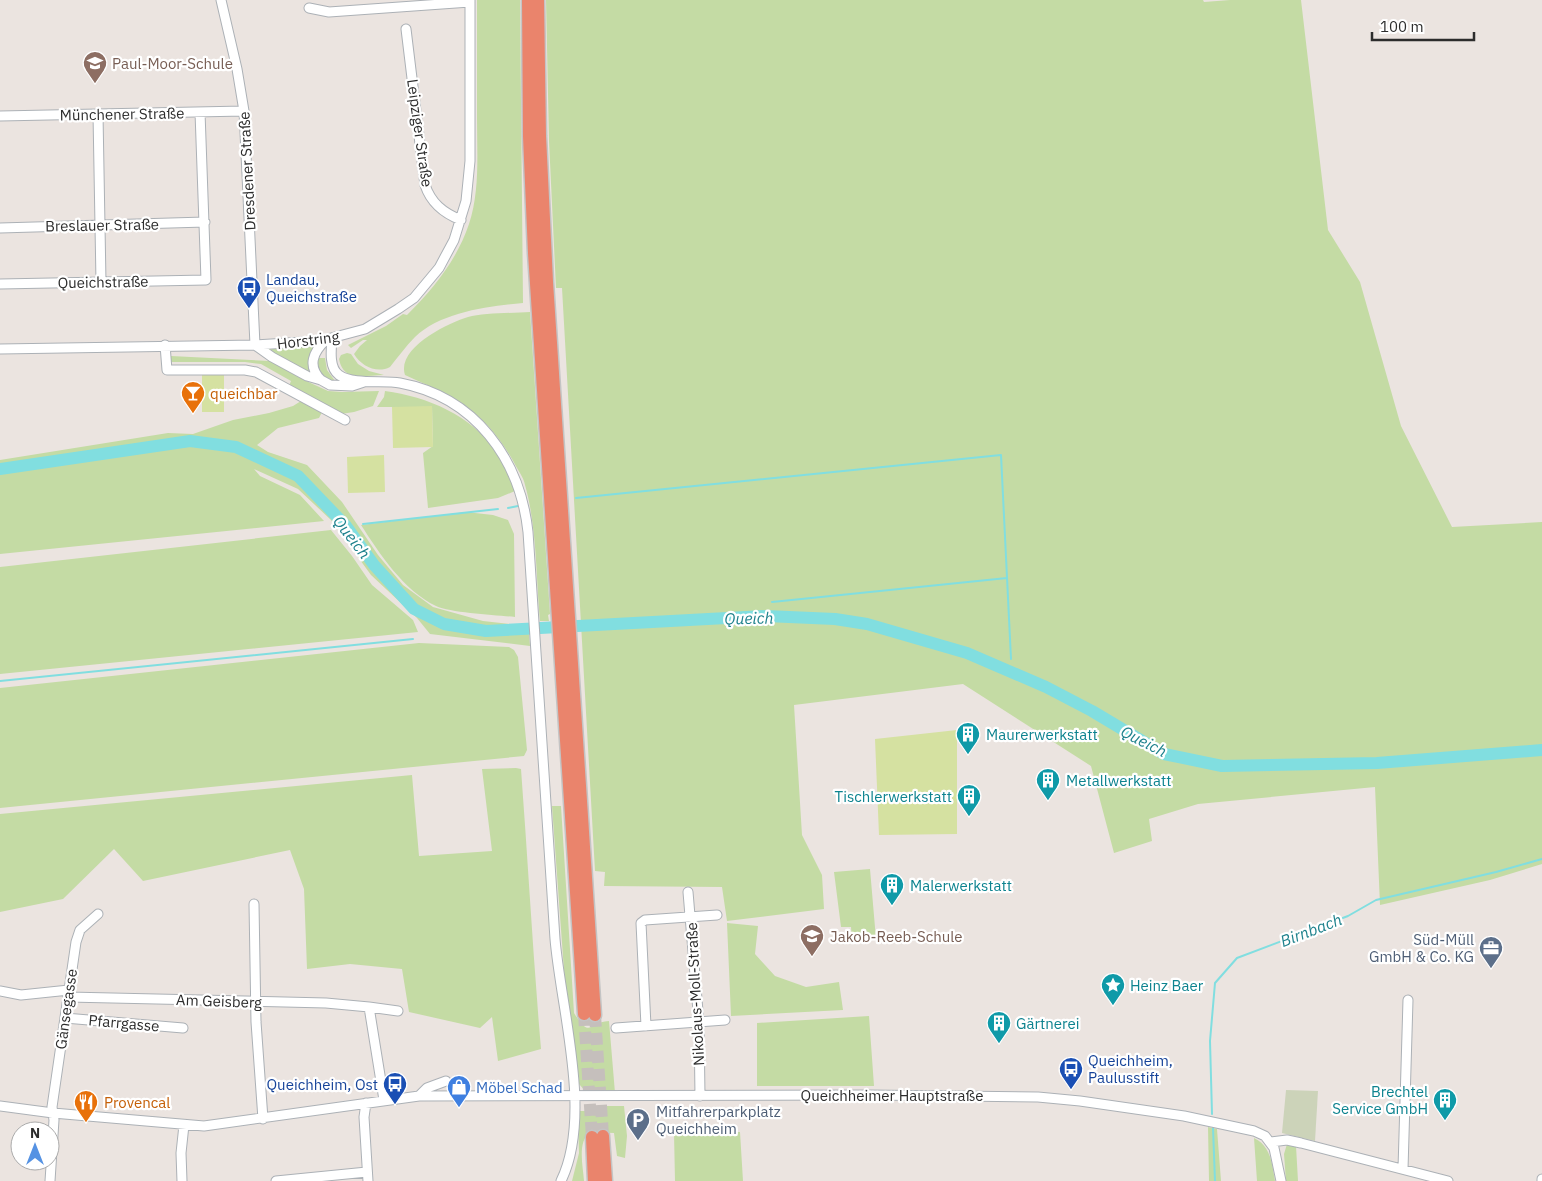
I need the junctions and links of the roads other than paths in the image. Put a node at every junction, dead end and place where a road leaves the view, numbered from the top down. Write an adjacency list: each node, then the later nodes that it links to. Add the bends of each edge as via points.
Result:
1 (222, 0): 7 (street, Dresdener Straße)
2 (528, 0): 24 (highway, via 531,195)
3 (538, 0): 24 (highway, via 541,173)
4 (470, 1): 5 (street, via 329,12); 11 (street, Horstring, via 470,161 468,191)
5 (309, 8)
6 (406, 29): 11 (street, Leipziger Straße, via 424,185 429,197 440,208)
7 (244, 110): 8 (street, Münchener Straße); 19 (street, Dresdener Straße)
8 (200, 112): 9 (street, Münchener Straße); 12 (street)
9 (98, 114): 10 (street, Münchener Straße); 13 (street)
10 (0, 116)
11 (461, 220): 17 (street, Horstring, via 439,268 414,298 371,326)
12 (204, 222): 13 (street, Breslauer Straße); 15 (street, Queichstraße, via 206,280)
13 (100, 225): 14 (street, Breslauer Straße); 15 (street)
14 (0, 228)
15 (100, 282): 16 (street, Queichstraße)
16 (0, 284)
17 (329, 340): 19 (street, Horstring); 21 (street, via 317,349 313,357 314,370); 22 (street, via 337,373 346,378)
18 (165, 345): 19 (street, Horstring); 20 (street, Horstring); 23 (street, via 166,370 256,372)
19 (255, 345): 21 (street, via 306,376)
20 (0, 349)
21 (321, 380): 22 (street, via 343,386)
22 (368, 381): 45 (street, via 393,382 422,389 477,422 494,440 520,489 526,515 535,622 556,941)
23 (345, 420)
24 (563, 614): 36 (highway)
25 (688, 892): 29 (street, Nikolaus-Moll-Straße)
26 (254, 904): 33 (street)
27 (98, 914): 31 (street, Gänsegasse, via 78,933)
28 (717, 915): 29 (street)
29 (691, 917): 39 (street, Nikolaus-Moll-Straße); 40 (street, via 641,923)
30 (0, 991): 31 (street, Am Geisberg, via 20,995)
31 (69, 993): 33 (street, Am Geisberg); 37 (street, Gänsegasse)
32 (1408, 1000): 54 (street)
33 (256, 1002): 34 (street, Am Geisberg); 51 (street)
34 (369, 1007): 35 (street, Am Geisberg); 47 (street)
35 (398, 1011)
36 (589, 1015)
37 (65, 1018): 41 (street, Pfarrgasse); 50 (street, Gänsegasse)
38 (725, 1020): 39 (street)
39 (699, 1022): 40 (street); 46 (street, Nikolaus-Moll-Straße)
40 (646, 1026): 42 (street)
41 (183, 1028)
42 (616, 1028)
43 (446, 1081): 44 (street, via 427,1088)
44 (419, 1096): 45 (street, Queichheimer Hauptstraße); 47 (street, Queichheimer Hauptstraße)
45 (574, 1096): 46 (street, Queichheimer Hauptstraße); 59 (street, via 573,1140)
46 (700, 1096): 53 (street, Queichheimer Hauptstraße, via 992,1095 1048,1098 1200,1118 1261,1133)
47 (384, 1100): 48 (street, Queichheimer Hauptstraße)
48 (366, 1103): 51 (street, Queichheimer Hauptstraße); 55 (street)
49 (0, 1106): 50 (street, Queichheimer Hauptstraße)
50 (53, 1113): 52 (street, Queichheimer Hauptstraße); 56 (street, Gänsegasse)
51 (263, 1118): 52 (street, Queichheimer Hauptstraße, via 208,1126)
52 (184, 1125): 57 (street)
53 (1271, 1142): 54 (street, Queichheimer Hauptstraße, via 1287,1140); 62 (street, via 1276,1151)
54 (1403, 1169): 63 (street, Queichheimer Hauptstraße)
55 (368, 1176): 58 (street)
56 (50, 1181)
57 (182, 1181)
58 (276, 1181)
59 (561, 1181)
60 (594, 1181): 61 (highway, via 598,1137)
61 (606, 1181)
62 (1281, 1181)
63 (1448, 1181)

